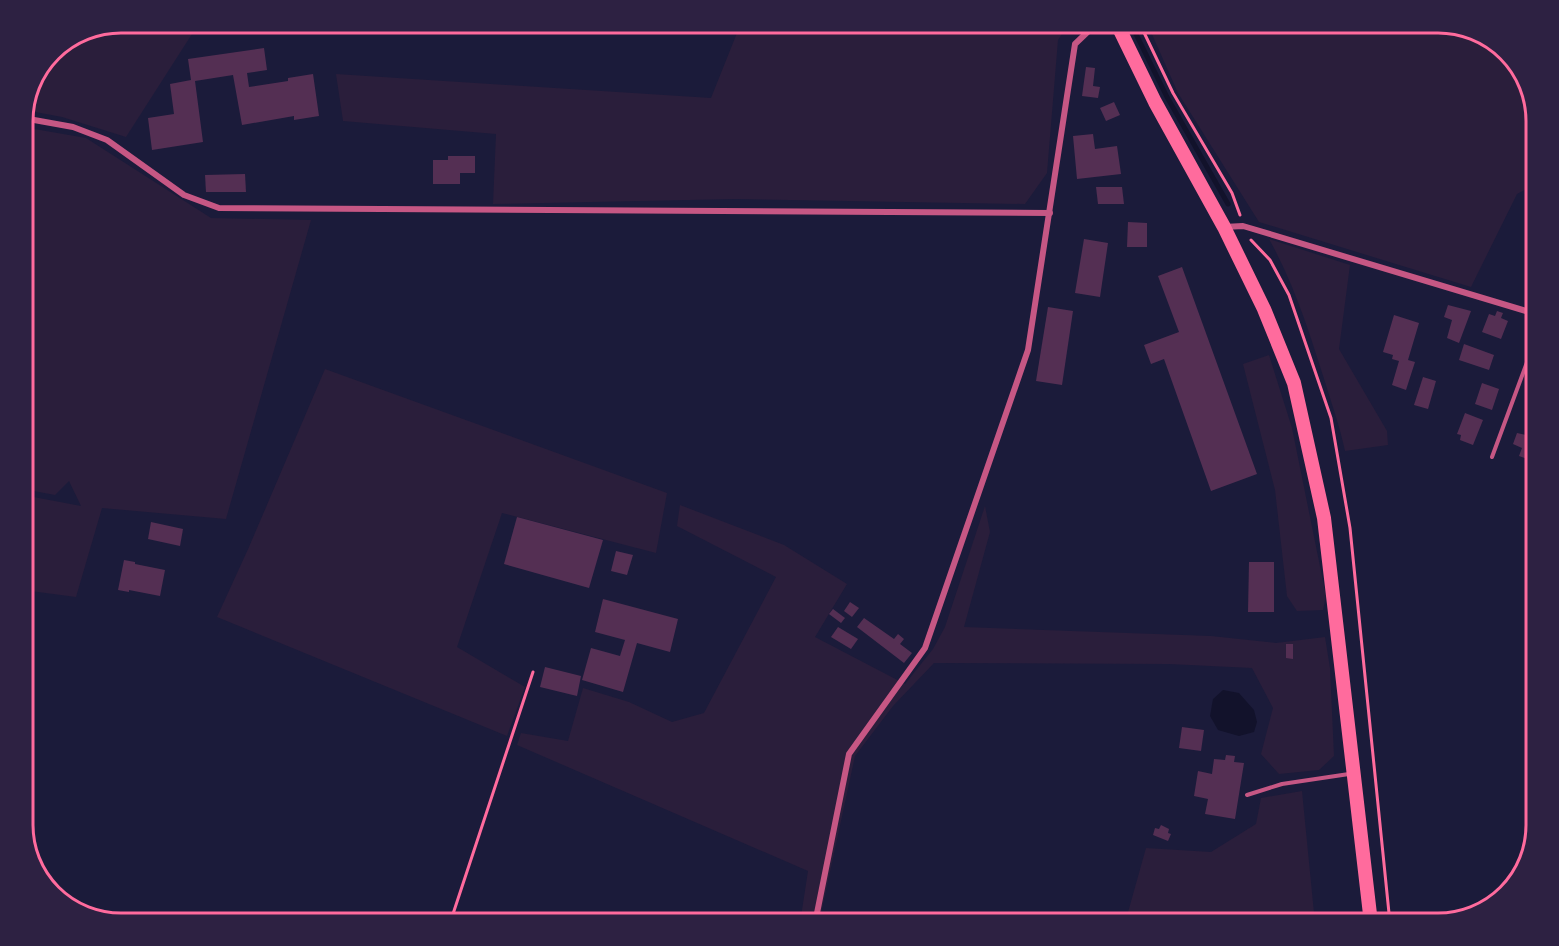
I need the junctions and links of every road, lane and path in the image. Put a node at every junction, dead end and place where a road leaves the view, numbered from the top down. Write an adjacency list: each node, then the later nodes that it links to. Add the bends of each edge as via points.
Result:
1 (1086, 33): 4 (street, via 1075,44)
2 (1121, 33): 5 (main road)
3 (33, 120): 4 (street, via 73,127 107,140 184,195 219,208)
4 (1050, 213): 13 (street, via 1028,350 926,648 849,754)
5 (1224, 227): 6 (street, via 1244,226); 10 (main road, via 1294,383 1324,518)
6 (1526, 311)
7 (1526, 365): 8 (lane)
8 (1492, 457)
9 (533, 672): 12 (path)
10 (1355, 774): 11 (lane, via 1282,784); 14 (main road)
11 (1247, 795)
12 (454, 913)
13 (817, 913)
14 (1370, 913)

